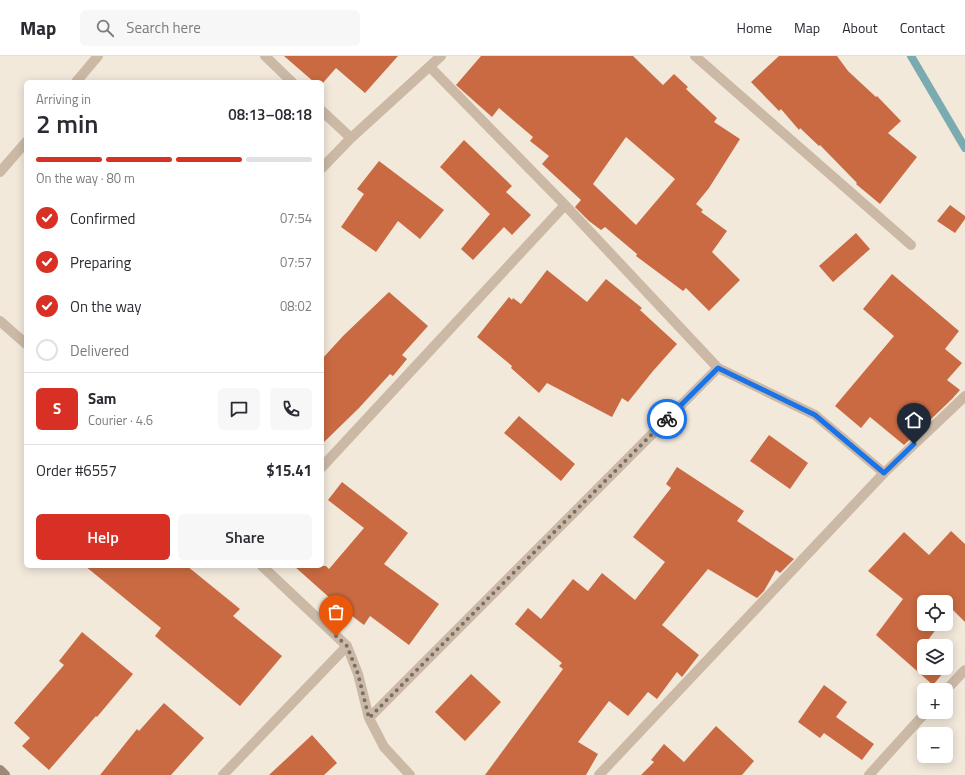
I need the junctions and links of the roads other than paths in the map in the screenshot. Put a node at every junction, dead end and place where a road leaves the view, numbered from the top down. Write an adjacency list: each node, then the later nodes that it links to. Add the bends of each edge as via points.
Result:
1 (98, 56): 6 (street)
2 (264, 56): 7 (street)
3 (441, 56): 5 (street)
4 (695, 56): 14 (street)
5 (430, 67): 9 (street); 13 (street)
6 (78, 80)
7 (290, 80)
8 (324, 113): 9 (street)
9 (351, 138): 11 (street)
10 (24, 144): 12 (street)
11 (324, 166)
12 (0, 172)
13 (565, 205): 17 (street); 19 (street)
14 (911, 245)
15 (0, 321): 16 (street)
16 (24, 342)
17 (718, 368): 20 (street, via 815,415); 25 (street)
18 (965, 396): 20 (street)
19 (324, 464)
20 (884, 473): 31 (street)
21 (264, 568): 22 (street)
22 (347, 646): 25 (street, via 358,674); 29 (street)
23 (965, 670): 24 (street)
24 (953, 683)
25 (369, 718): 30 (street, via 384,747)
26 (920, 719): 32 (street)
27 (0, 770): 28 (main road)
28 (5, 775)
29 (223, 775)
30 (410, 775)
31 (598, 775)
32 (869, 775)

